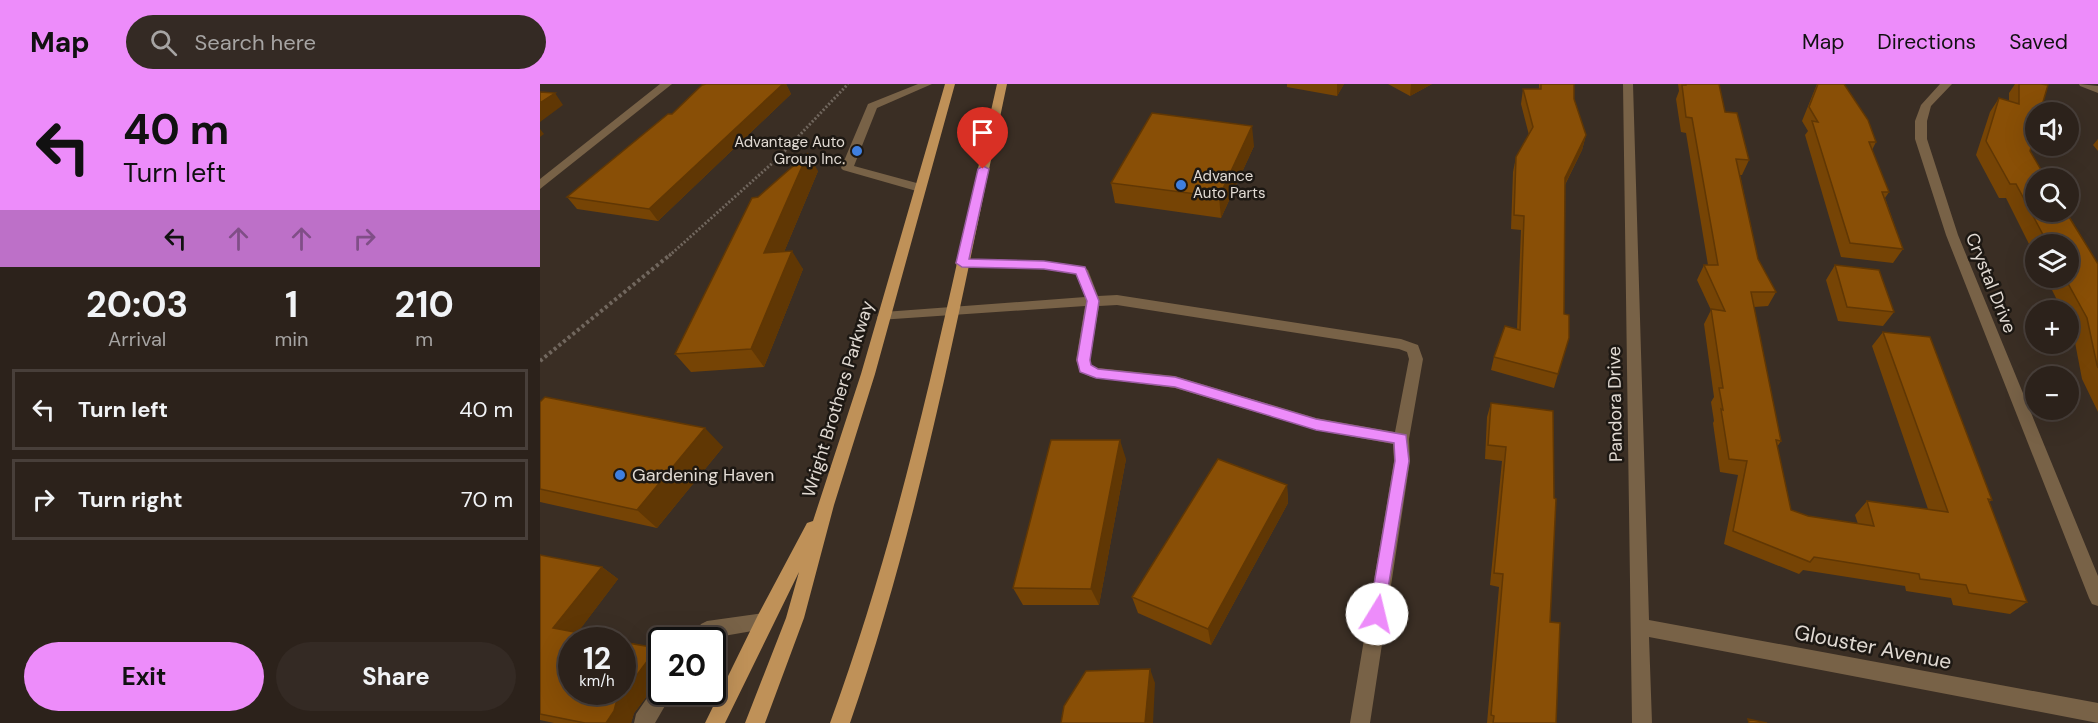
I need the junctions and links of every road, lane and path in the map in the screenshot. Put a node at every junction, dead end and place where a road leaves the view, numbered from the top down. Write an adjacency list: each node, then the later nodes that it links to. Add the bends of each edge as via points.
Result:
1 (667, 84): 10 (street)
2 (848, 84): 16 (path, via 772,163)
3 (927, 84): 11 (street, via 872,106 847,168)
4 (950, 84): 11 (main road, Wright Brothers Parkway)
5 (1002, 84): 12 (main road)
6 (1628, 84): 22 (street, Pandora Drive)
7 (1947, 84): 19 (street, Crystal Drive, via 1926,105 1921,139 1952,235)
8 (2084, 84): 9 (street)
9 (2098, 90)
10 (540, 185)
11 (920, 188): 15 (main road, Wright Brothers Parkway)
12 (962, 263): 13 (street, via 1081,270); 14 (main road)
13 (1093, 301): 14 (street); 17 (street, via 1083,360 1085,368 1096,373 1175,382 1316,424); 17 (street, via 1117,300 1413,349 1416,359)
14 (952, 311): 15 (street); 28 (main road, via 911,494 866,650)
15 (884, 317): 18 (main road, Wright Brothers Parkway)
16 (540, 361)
17 (1401, 439): 29 (street, via 1402,461)
18 (826, 505): 20 (main road); 27 (main road, Wright Brothers Parkway, via 795,618)
19 (2098, 598)
20 (764, 621): 21 (street); 26 (main road)
21 (726, 627)
22 (1640, 627): 24 (street, Glouster Avenue); 30 (street, Pandora Drive)
23 (654, 705): 25 (street)
24 (2098, 713)
25 (645, 723)
26 (715, 723)
27 (755, 723)
28 (840, 723)
29 (1360, 723)
30 (1642, 723)

